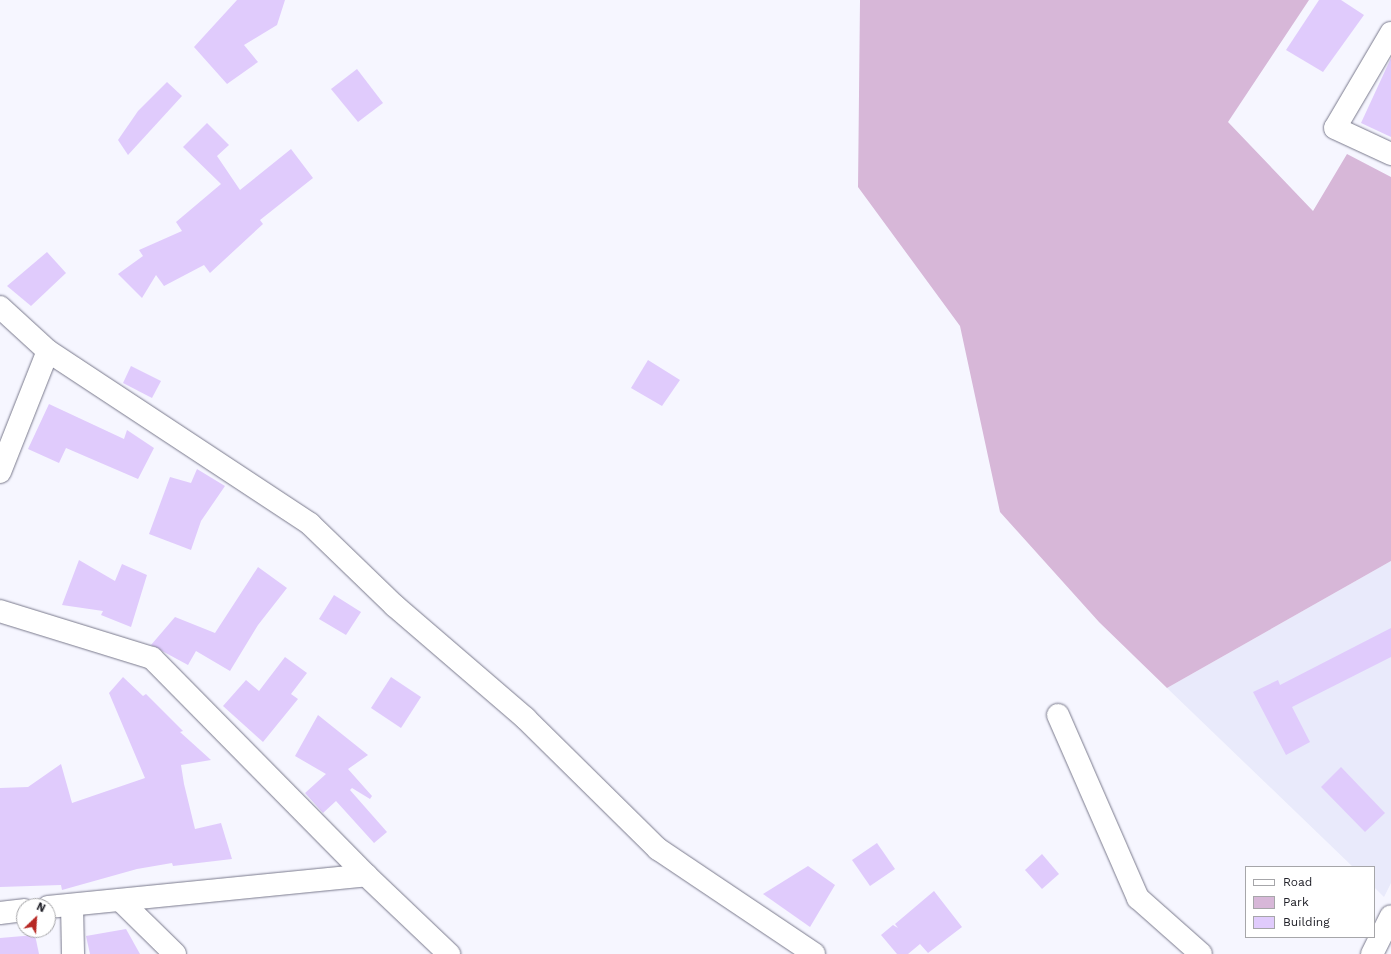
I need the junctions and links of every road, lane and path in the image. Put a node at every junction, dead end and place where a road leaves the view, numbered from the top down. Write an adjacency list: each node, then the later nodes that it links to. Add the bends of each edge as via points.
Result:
1 (1391, 33): 2 (street, via 1335,128)
2 (1391, 154)
3 (0, 307): 4 (street)
4 (48, 351): 5 (street); 18 (street, via 310,524 395,606 525,718 658,849)
5 (0, 472)
6 (0, 611): 8 (street, via 152,658)
7 (1058, 715): 19 (street, via 1138,898)
8 (366, 874): 9 (street); 17 (street)
9 (120, 900): 10 (street); 16 (street)
10 (72, 905): 11 (street); 15 (street)
11 (56, 907)
12 (16, 911): 13 (street)
13 (0, 913)
14 (1391, 916): 20 (street)
15 (73, 954)
16 (176, 954)
17 (449, 954)
18 (814, 954)
19 (1201, 954)
20 (1372, 954)

